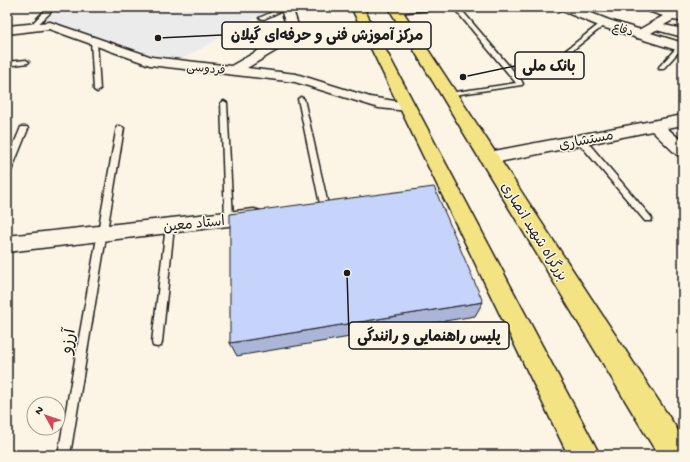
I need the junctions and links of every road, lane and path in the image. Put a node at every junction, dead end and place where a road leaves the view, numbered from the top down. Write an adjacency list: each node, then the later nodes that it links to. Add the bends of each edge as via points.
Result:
1 (51, 7): 13 (lane)
2 (285, 7): 9 (lane); 23 (street, via 296,34)
3 (441, 7): 8 (lane)
4 (456, 7): 25 (lane, via 520,84)
5 (565, 7): 11 (main road, دفاع)
6 (646, 7): 10 (street)
7 (683, 9): 10 (street)
8 (378, 11): 25 (main road, بزرگراه شهید انصاری); 28 (main road)
9 (262, 18)
10 (677, 18): 12 (street)
11 (604, 23): 16 (main road, دفاع); 19 (lane)
12 (655, 26): 15 (street); 16 (street)
13 (32, 27): 14 (street, فردوسی); 17 (street, فردوسی, via 50,25)
14 (7, 30)
15 (683, 33)
16 (639, 35): 18 (main road, دفاع)
17 (94, 41): 23 (street, فردوسی, via 150,61); 24 (lane)
18 (682, 48): 22 (lane)
19 (567, 52)
20 (26, 62): 21 (lane)
21 (7, 64)
22 (662, 68)
23 (233, 71): 28 (street, فردوسی, via 296,78 374,103)
24 (97, 90)
25 (449, 95): 35 (main road, بزرگراه شهید انصاری)
26 (301, 99): 37 (lane)
27 (224, 104): 39 (lane)
28 (408, 107): 46 (main road, via 444,195)
29 (683, 120): 30 (street, مستشاری)
30 (655, 125): 33 (street, مستشاری); 34 (street)
31 (120, 128): 42 (lane, آرزو)
32 (24, 129): 36 (lane)
33 (581, 140): 35 (street, مستشاری); 40 (lane)
34 (683, 150)
35 (489, 158): 47 (main road, بزرگراه شهید انصاری)
36 (7, 171)
37 (326, 208)
38 (274, 214): 39 (street, استاد معین)
39 (229, 219): 41 (street, استاد معین)
40 (648, 219)
41 (170, 226): 42 (street, استاد معین); 44 (lane)
42 (103, 233): 43 (street, استاد معین); 45 (lane, آرزو)
43 (7, 244)
44 (157, 342)
45 (64, 455)
46 (584, 455)
47 (676, 455)

